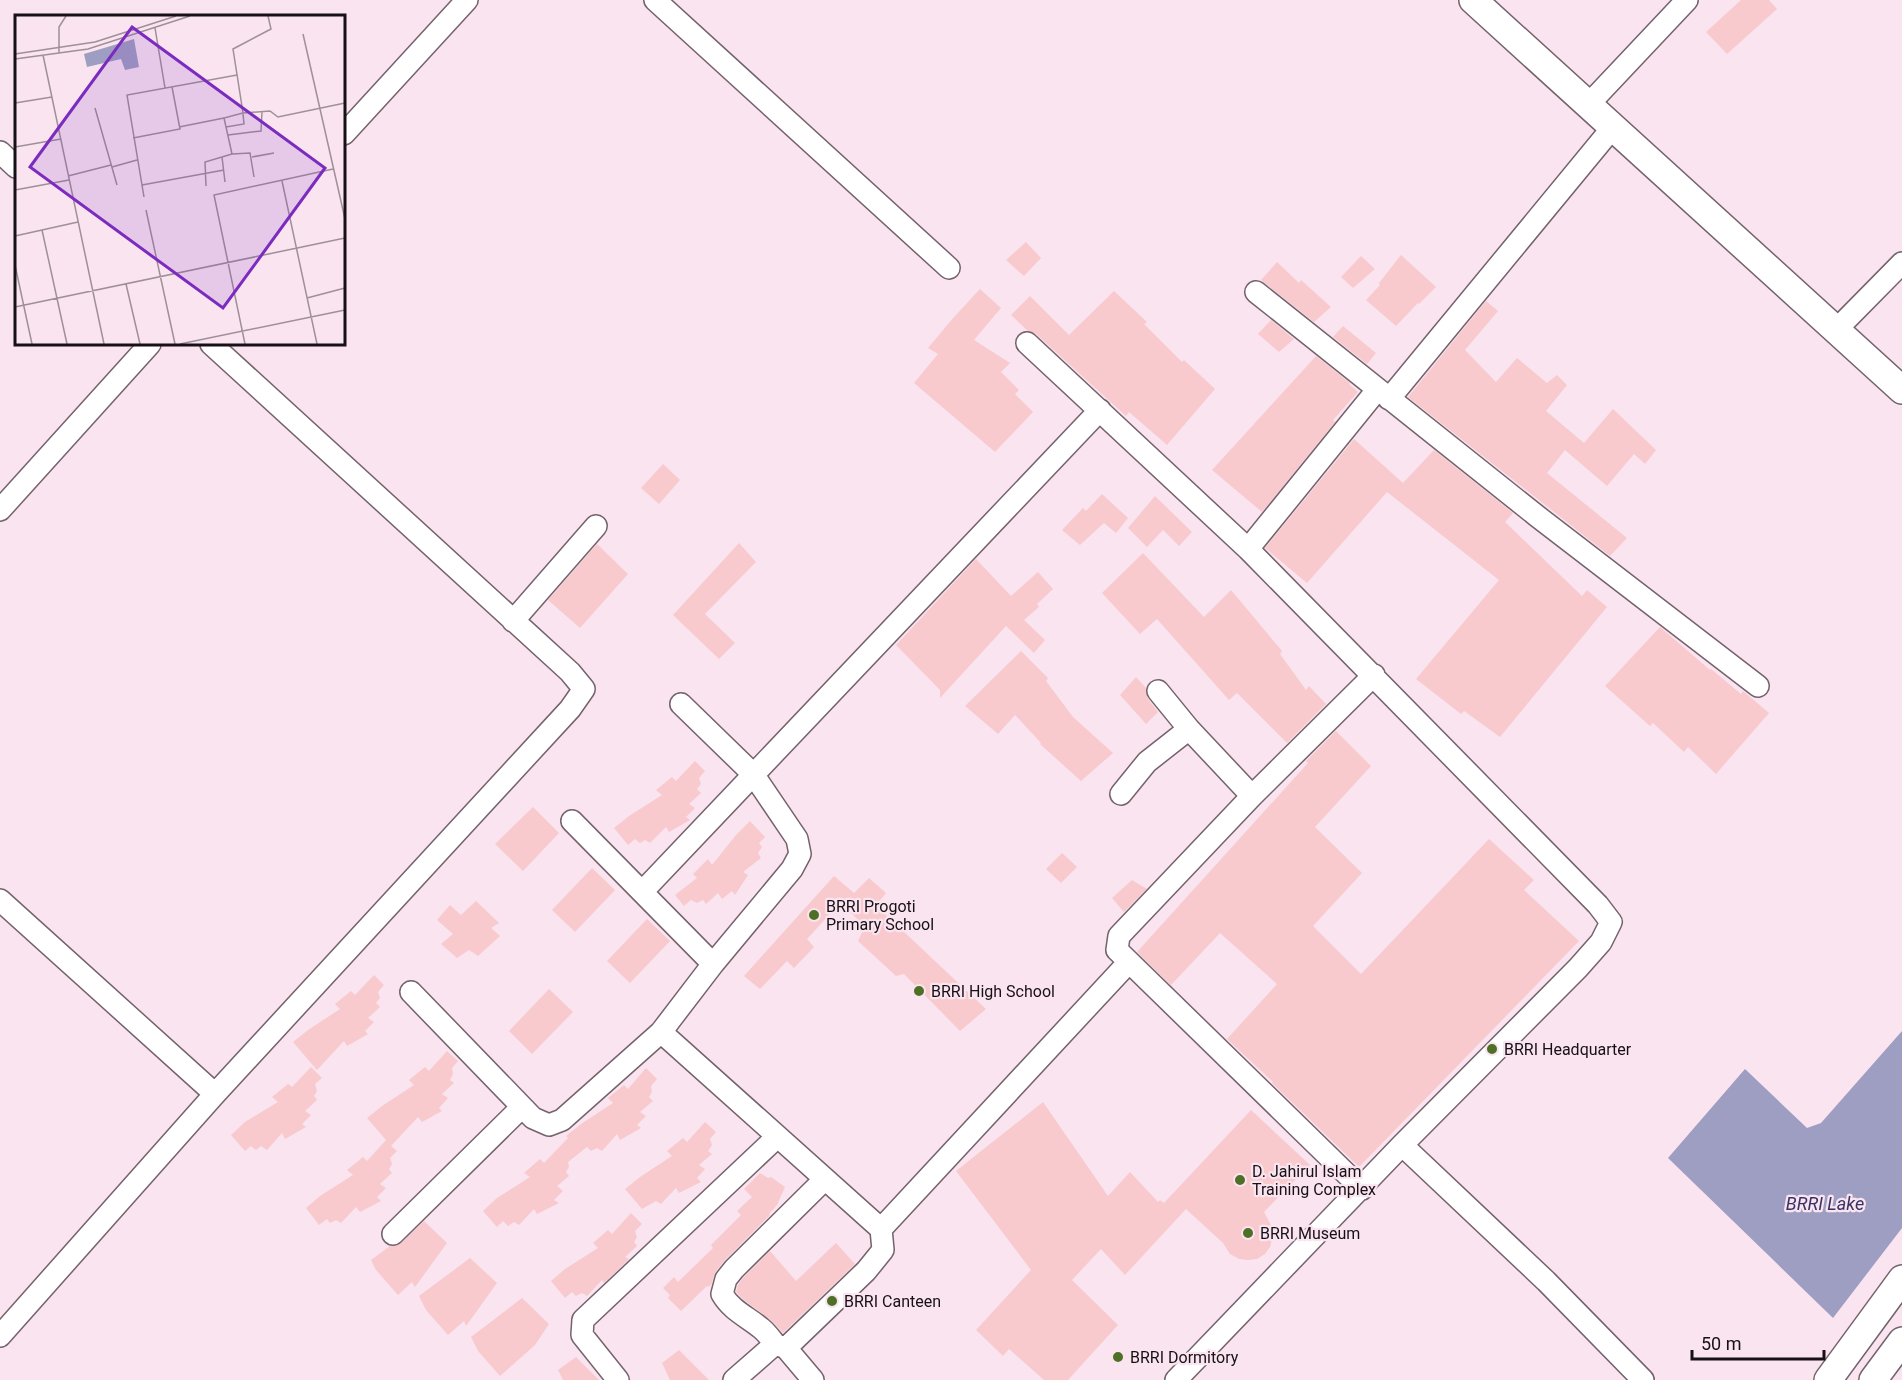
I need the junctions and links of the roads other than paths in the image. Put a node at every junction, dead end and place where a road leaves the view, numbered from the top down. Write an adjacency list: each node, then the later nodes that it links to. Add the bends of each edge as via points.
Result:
1 (467, 0): 7 (street)
2 (655, 0): 11 (street)
3 (1473, 0): 5 (main road)
4 (1687, 0): 5 (street)
5 (1588, 105): 6 (main road)
6 (1613, 127): 13 (main road); 18 (street)
7 (345, 133)
8 (0, 152): 9 (street)
9 (15, 166)
10 (1902, 263): 13 (street)
11 (949, 268)
12 (1256, 292): 18 (street)
13 (1836, 330): 17 (main road)
14 (1027, 343): 19 (street)
15 (149, 345): 20 (street)
16 (212, 345): 23 (street)
17 (1902, 390)
18 (1383, 394): 22 (street); 25 (street)
19 (1100, 411): 22 (street); 29 (street)
20 (0, 510)
21 (596, 526): 23 (street)
22 (1248, 549): 24 (street)
23 (513, 621): 39 (street, via 584,689 570,709)
24 (1374, 675): 31 (street); 42 (street, via 1611,922 1601,942 1578,968)
25 (1758, 686)
26 (1158, 691): 28 (street)
27 (681, 704): 29 (street)
28 (1189, 729): 30 (street, via 1147,762); 31 (street)
29 (753, 774): 33 (street); 36 (street, via 797,838 800,854 792,870)
30 (1121, 794)
31 (1252, 796): 35 (street, via 1119,936 1117,950)
32 (572, 821): 33 (street)
33 (642, 892): 36 (street)
34 (0, 900): 39 (street)
35 (1129, 962): 44 (street); 45 (street)
36 (713, 964): 38 (street)
37 (411, 992): 40 (street)
38 (661, 1032): 40 (street, via 562,1120 549,1125 533,1118); 41 (street)
39 (215, 1094): 49 (street)
40 (522, 1107): 46 (street)
41 (777, 1137): 43 (street); 52 (street, via 583,1320 582,1335)
42 (1402, 1145): 44 (street); 56 (street, via 1546,1281)
43 (825, 1179): 45 (street); 51 (street, via 734,1269 722,1294)
44 (1362, 1188): 55 (street)
45 (880, 1229): 51 (street, via 882,1250 866,1271)
46 (393, 1234)
47 (1902, 1280): 57 (main road)
48 (1902, 1306): 58 (main road)
49 (0, 1336)
50 (1902, 1341): 59 (main road)
51 (781, 1346): 53 (street); 54 (street)
52 (618, 1380)
53 (734, 1380)
54 (813, 1380)
55 (1176, 1380)
56 (1643, 1380)
57 (1828, 1380)
58 (1849, 1380)
59 (1874, 1380)

